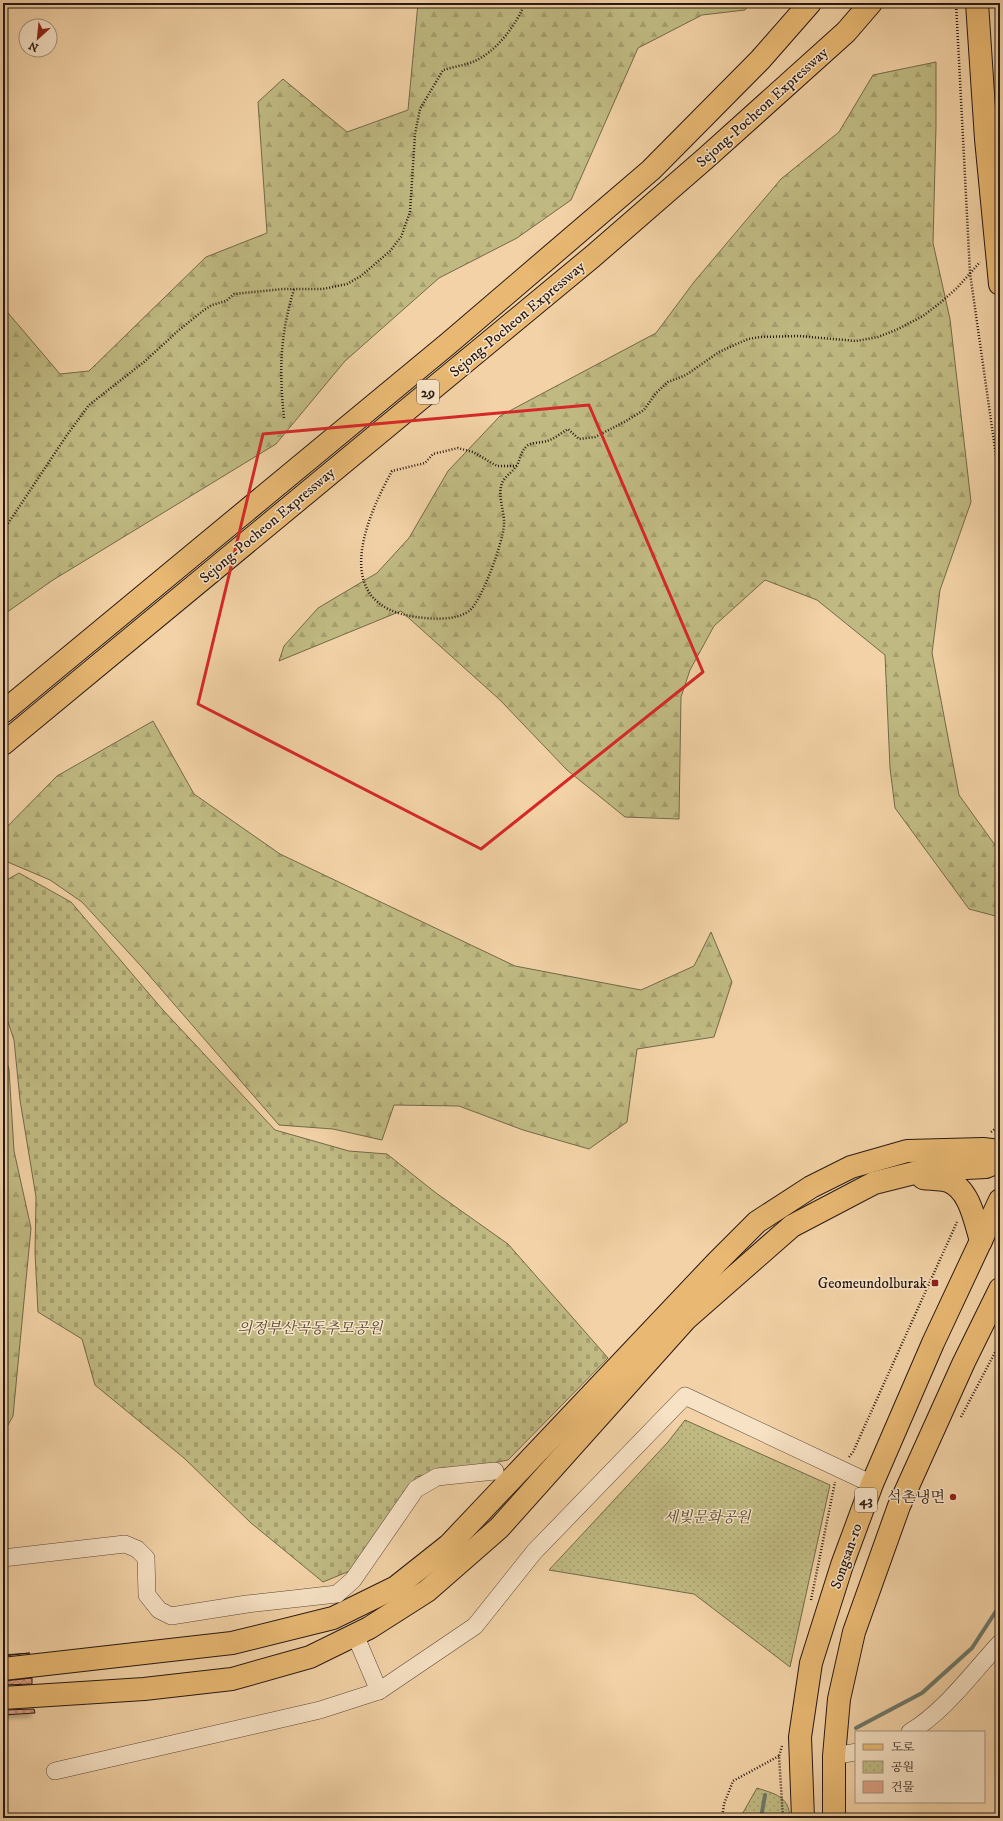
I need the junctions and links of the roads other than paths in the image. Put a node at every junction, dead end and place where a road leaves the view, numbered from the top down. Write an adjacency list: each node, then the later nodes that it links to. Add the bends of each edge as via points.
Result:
1 (810, 3): 5 (main road, Sejong-Pocheon Expressway / 29, via 760,60 651,170 449,343)
2 (871, 3): 6 (main road, Sejong-Pocheon Expressway / 29, via 846,32 592,257)
3 (977, 3): 4 (main road, via 986,139)
4 (1000, 284)
5 (3, 712)
6 (3, 744)
7 (1000, 1151): 18 (main road, via 907,1151 865,1163 811,1187 757,1222 449,1545 396,1587 333,1618 232,1644)
8 (1000, 1161): 9 (main road, via 986,1167 926,1170)
9 (882, 1181): 11 (main road, via 922,1178 949,1182 963,1193 972,1211); 20 (main road, via 792,1226 686,1319 498,1528 427,1590 370,1628 310,1658 232,1679 144,1689)
10 (1000, 1200): 11 (main road, Songsan-ro / 43)
11 (981, 1241): 14 (main road, Songsan-ro / 43, via 933,1343)
12 (1000, 1289): 23 (main road, 43, via 899,1506 854,1632 839,1699)
13 (495, 1471): 15 (street, via 437,1477 416,1489 340,1598 247,1604 171,1616 158,1610 148,1595 146,1558 137,1549 125,1544)
14 (872, 1484): 19 (street, via 685,1396 534,1552 475,1626); 25 (main road, Songsan-ro / 43, via 842,1565 812,1663 800,1737)
15 (3, 1558)
16 (1000, 1643): 21 (street, via 944,1704)
17 (359, 1644): 19 (street)
18 (3, 1669)
19 (379, 1691): 24 (street, via 320,1710)
20 (3, 1698)
21 (912, 1731)
22 (855, 1752): 23 (street)
23 (834, 1756): 26 (main road, 43)
24 (55, 1771)
25 (803, 1818)
26 (834, 1818)

